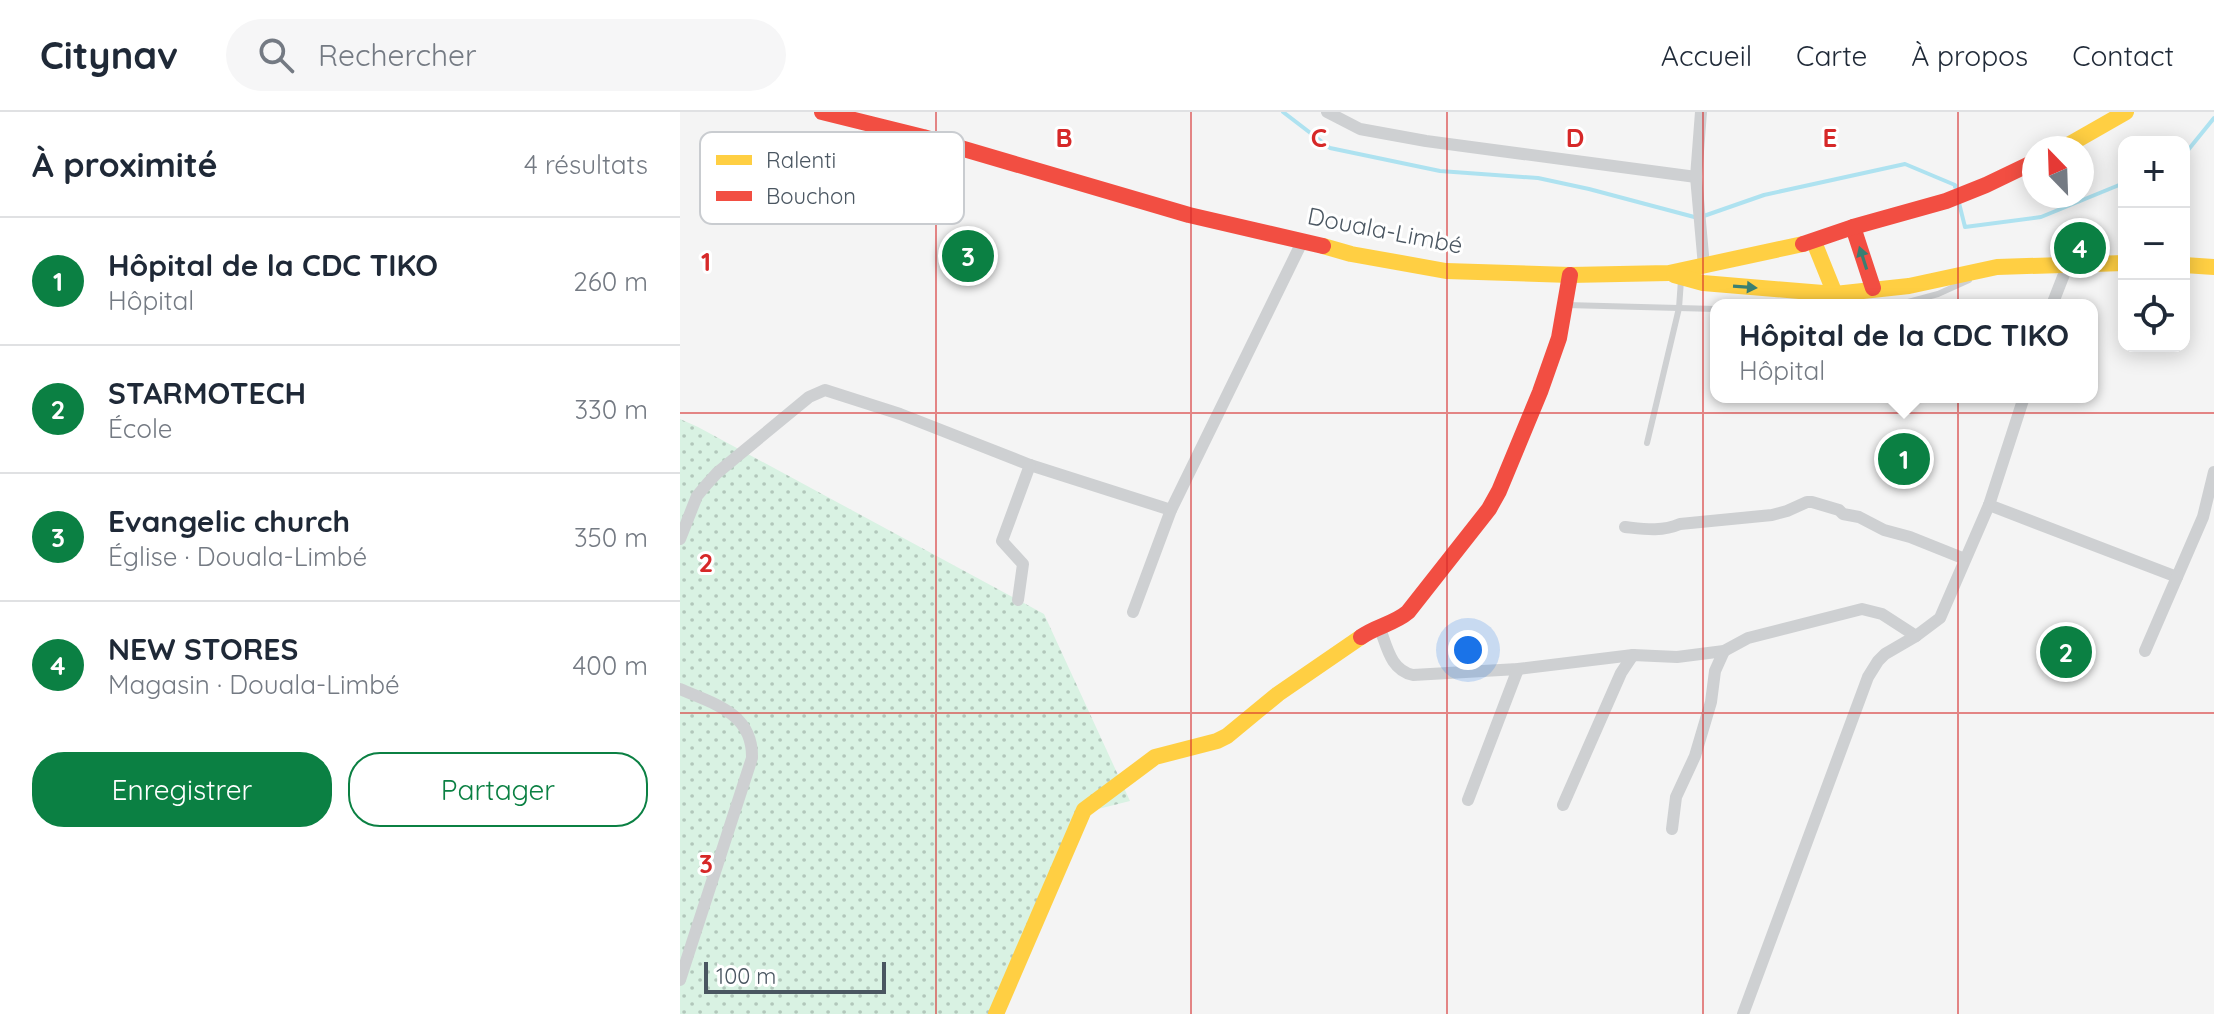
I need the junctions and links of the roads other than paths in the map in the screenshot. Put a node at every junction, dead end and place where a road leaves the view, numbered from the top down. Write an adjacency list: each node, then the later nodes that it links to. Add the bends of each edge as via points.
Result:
1 (822, 112): 5 (main road, Douala-Limbé)
2 (1327, 112): 9 (street, via 1374,132)
3 (1701, 112): 9 (street)
4 (2126, 112): 6 (main road)
5 (903, 132)
6 (2084, 136)
7 (964, 149): 11 (main road, Douala-Limbé, via 1189,215)
8 (2022, 168): 10 (main road, Douala-Limbé, via 1946,201)
9 (1696, 177): 16 (street)
10 (1853, 227): 12 (main road, Douala-Limbé); 21 (main road, one-way to 10)
11 (1303, 240): 19 (main road, Douala-Limbé, via 1446,271); 33 (street)
12 (1814, 242): 16 (main road, Douala-Limbé); 22 (main road)
13 (2118, 263): 14 (main road)
14 (2068, 264): 17 (main road); 24 (street)
15 (2190, 265): 18 (main road)
16 (1704, 266): 20 (main road, Douala-Limbé)
17 (1997, 267): 21 (main road, via 1909,286); 23 (lane)
18 (2214, 267)
19 (1570, 275): 20 (main road, Douala-Limbé); 25 (main road)
20 (1675, 275): 22 (main road, one-way to 22, via 1703,283); 26 (lane)
21 (1873, 288): 22 (main road)
22 (1835, 294)
23 (1919, 299)
24 (2054, 299)
25 (1566, 305): 26 (lane); 41 (main road, via 1540,392 1489,509 1408,612)
26 (1679, 308): 27 (lane); 29 (lane)
27 (1710, 309)
28 (2022, 403): 32 (street)
29 (1647, 443)
30 (1030, 465): 33 (street); 36 (street, via 825,390 809,397 717,473 697,496); 39 (street, via 1002,541 1023,564)
31 (2214, 472): 34 (street)
32 (1989, 505): 37 (street); 38 (street)
33 (1171, 510): 40 (street)
34 (2208, 519): 38 (street)
35 (1625, 527): 37 (street, via 1670,529 1772,515 1812,502)
36 (680, 539)
37 (1965, 559): 42 (street, via 1940,618)
38 (2177, 577): 44 (street)
39 (1018, 600)
40 (1133, 612)
41 (1379, 626): 46 (street, via 1402,673); 52 (main road, via 1278,694 1227,736 1155,757 1084,810)
42 (1916, 636): 43 (street, via 1882,614 1862,609 1748,638); 53 (street, via 1885,654 1868,677)
43 (1724, 651): 45 (street); 50 (street, via 1695,756 1676,797)
44 (2145, 651)
45 (1633, 655): 46 (street); 49 (street)
46 (1518, 669): 48 (street)
47 (680, 689): 51 (street, via 731,711 752,743 752,758)
48 (1468, 800)
49 (1563, 805)
50 (1672, 829)
51 (680, 980)
52 (996, 1014)
53 (1743, 1014)

